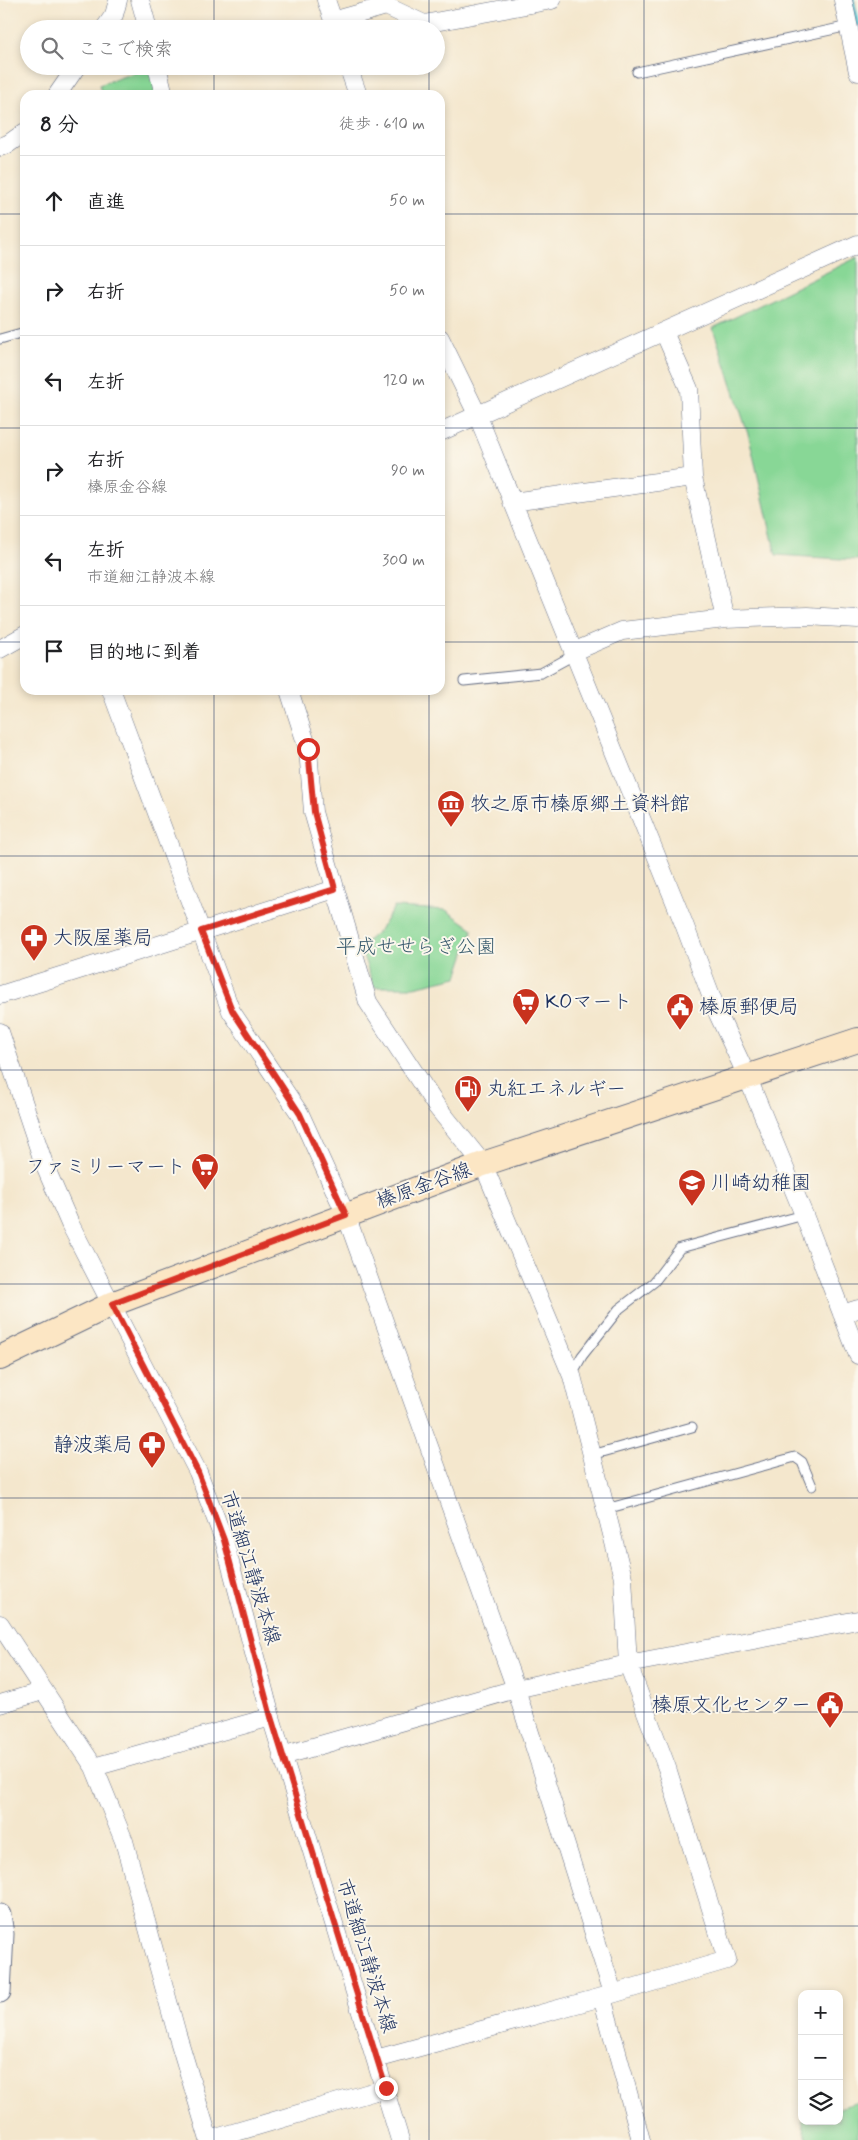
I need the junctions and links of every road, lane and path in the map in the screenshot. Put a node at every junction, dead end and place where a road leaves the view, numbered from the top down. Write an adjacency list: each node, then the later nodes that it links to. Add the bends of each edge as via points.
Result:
1 (118, 0): 6 (street)
2 (140, 0): 7 (street)
3 (326, 0): 8 (street)
4 (552, 0): 11 (street)
5 (843, 0): 12 (street)
6 (110, 20)
7 (146, 20)
8 (333, 20)
9 (348, 20): 10 (street, via 386,6)
10 (416, 20)
11 (445, 20)
12 (848, 26): 13 (lane); 14 (street)
13 (636, 72)
14 (858, 72)
15 (71, 75): 18 (street)
16 (159, 75): 19 (street)
17 (351, 75): 20 (street)
18 (60, 90)
19 (163, 90)
20 (356, 90)
21 (20, 136): 22 (street)
22 (0, 147)
23 (858, 244): 24 (street)
24 (664, 332): 28 (street); 30 (street, via 689,389)
25 (20, 333): 26 (lane)
26 (0, 338)
27 (445, 348): 28 (street)
28 (477, 414): 29 (street); 31 (street)
29 (445, 430)
30 (693, 477): 31 (street); 32 (street)
31 (512, 502): 36 (street)
32 (725, 619): 33 (street, via 807,616); 36 (street, via 622,631)
33 (858, 619)
34 (20, 638): 35 (street)
35 (0, 649)
36 (574, 653): 37 (lane, via 540,673); 45 (street, via 718,1014)
37 (464, 680)
38 (113, 695): 41 (street)
39 (291, 695): 40 (street, via 308,749 314,812)
40 (335, 889): 41 (street); 46 (street, via 368,1002 437,1107)
41 (201, 931): 42 (street); 47 (street, via 232,1010 300,1114)
42 (0, 995)
43 (0, 1032): 49 (street, 市道細江静波本線, via 44,1164 70,1224)
44 (858, 1040): 45 (main road, 榛原金谷線)
45 (747, 1076): 46 (main road, 榛原金谷線); 48 (street)
46 (483, 1164): 47 (main road, 榛原金谷線); 53 (street)
47 (346, 1215): 49 (main road, 榛原金谷線); 61 (street)
48 (804, 1215): 50 (street); 53 (lane, via 680,1248 654,1282 619,1309)
49 (112, 1304): 52 (main road, 榛原金谷線); 64 (street, 市道細江静波本線, via 198,1472 224,1540)
50 (850, 1311): 51 (street)
51 (858, 1355)
52 (0, 1358)
53 (571, 1374): 55 (street)
54 (692, 1427): 55 (lane)
55 (592, 1455): 57 (street)
56 (812, 1486): 57 (lane, via 802,1462 795,1457)
57 (606, 1509): 60 (street, via 623,1578)
58 (858, 1620): 60 (street)
59 (0, 1624): 62 (street)
60 (628, 1664): 61 (street); 69 (street, via 667,1768 727,1960)
61 (516, 1689): 65 (street); 69 (street)
62 (43, 1691): 63 (street); 66 (street)
63 (0, 1704)
64 (271, 1717): 65 (street, 市道細江静波本線); 66 (street)
65 (282, 1756): 70 (street, 市道細江静波本線)
66 (94, 1767): 72 (street, via 124,1842)
67 (0, 1915): 68 (street)
68 (0, 1992)
69 (607, 1995): 70 (street); 74 (street)
70 (376, 2059): 71 (street, 市道細江静波本線)
71 (386, 2088): 72 (street); 73 (street, 市道細江静波本線)
72 (209, 2140)
73 (400, 2140)
74 (641, 2140)

